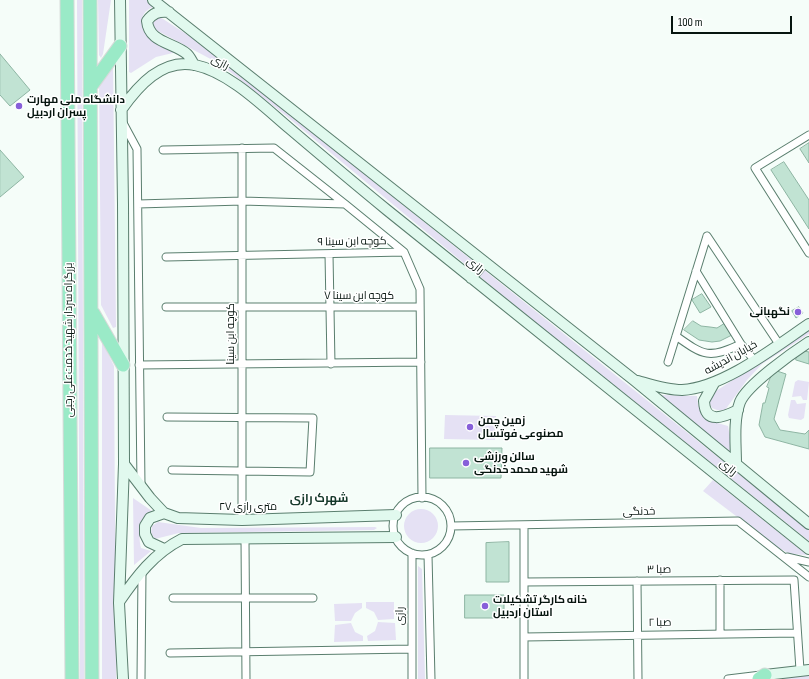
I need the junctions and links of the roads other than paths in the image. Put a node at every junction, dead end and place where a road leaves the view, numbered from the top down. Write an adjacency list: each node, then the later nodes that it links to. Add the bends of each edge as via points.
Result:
1 (67, 0): 84 (highway, بزرگراه سردار شهید خدمت‌علی رجبی)
2 (90, 0): 8 (highway)
3 (120, 0): 6 (street)
4 (153, 0): 5 (street, رازی)
5 (168, 12): 7 (street, via 151,15 147,21 148,29 157,39 188,55); 21 (street, رازی)
6 (120, 46): 8 (highway); 9 (street)
7 (194, 65): 9 (street, رازی, via 174,65 157,72 143,82); 23 (street, رازی, via 207,68 241,88)
8 (91, 86): 28 (highway)
9 (121, 115): 14 (street, via 137,149); 38 (street)
10 (809, 135): 17 (street, via 755,168)
11 (242, 148): 12 (street); 13 (street, کوچه ابن سینا); 15 (street, via 274,148)
12 (163, 150)
13 (242, 202): 14 (street); 15 (street); 19 (street, کوچه ابن سینا)
14 (138, 204): 39 (street)
15 (344, 204): 16 (street)
16 (404, 252): 18 (street, کوچه ابن سینا ۹); 27 (street, via 420,289)
17 (809, 253)
18 (329, 254): 19 (street, کوچه ابن سینا ۹); 26 (street)
19 (242, 255): 20 (street, کوچه ابن سینا ۹); 25 (street, کوچه ابن سینا)
20 (166, 256)
21 (484, 262): 23 (street); 41 (street, رازی)
22 (696, 271): 30 (street); 32 (street); 33 (street, via 707,236)
23 (471, 278): 61 (street, رازی)
24 (166, 307): 25 (street, کوچه ابن سینا ۷)
25 (242, 307): 26 (street, کوچه ابن سینا ۷); 40 (street, کوچه ابن سینا)
26 (331, 307): 27 (street, کوچه ابن سینا ۷); 37 (street)
27 (420, 307): 35 (street)
28 (93, 312): 38 (highway); 85 (highway)
29 (809, 324): 33 (street, خیابان اندیشه)
30 (676, 336): 32 (street, via 695,350 707,354 721,353); 36 (street)
31 (809, 342): 43 (street, via 790,354 746,392)
32 (741, 344): 34 (street)
33 (779, 344): 34 (street, خیابان اندیشه)
34 (754, 360): 42 (street, خیابان اندیشه)
35 (421, 362): 37 (street); 51 (street)
36 (668, 362)
37 (331, 364): 40 (street)
38 (123, 365): 46 (street)
39 (139, 365): 40 (street); 50 (street)
40 (242, 365): 45 (street, کوچه ابن سینا)
41 (634, 380): 42 (street, خیابان اندیشه, via 665,389 683,390); 47 (street, رازی)
42 (714, 383): 43 (street, via 704,401 707,413 712,417 723,418)
43 (738, 410): 47 (street, via 735,426)
44 (167, 417): 45 (street)
45 (242, 418): 49 (street, کوچه ابن سینا); 49 (street, via 314,418 310,472)
46 (124, 464): 50 (street); 74 (street)
47 (736, 464): 55 (street, رازی)
48 (172, 470): 49 (street)
49 (242, 472): 54 (street, کوچه ابن سینا)
50 (141, 486): 52 (street)
51 (422, 498): 53 (street, via 406,502); 57 (street, via 431,499 445,509 450,517)
52 (164, 513): 54 (street, ۲۷ متری رازی, via 178,518); 60 (street, via 150,518 145,526 149,542)
53 (396, 515): 54 (street, ۲۷ متری رازی); 58 (street)
54 (242, 520)
55 (809, 524)
56 (524, 525): 57 (street, خدنگی); 64 (street, خدنگی, via 738,521); 70 (street)
57 (451, 526): 63 (street, via 450,536 445,544)
58 (396, 537): 59 (street); 62 (street, via 405,550)
59 (246, 539): 60 (street, via 182,539); 71 (street)
60 (164, 549): 66 (street)
61 (809, 549)
62 (412, 553): 63 (street); 79 (street, رازی)
63 (428, 555): 90 (street)
64 (784, 557): 65 (street); 67 (street, خدنگی)
65 (809, 562)
66 (142, 572): 74 (street); 87 (street)
67 (809, 577)
68 (720, 580): 69 (street, صبا ۳); 75 (street, صبا ۳, via 794,580); 76 (street)
69 (637, 581): 70 (street, صبا ۳); 77 (street)
70 (524, 582): 78 (street)
71 (246, 597): 72 (street); 73 (street); 80 (street)
72 (173, 598)
73 (313, 598)
74 (118, 603): 86 (street)
75 (797, 633): 76 (street, صبا ۲); 82 (street)
76 (720, 634): 77 (street, صبا ۲)
77 (638, 635): 78 (street, صبا ۲); 92 (street)
78 (524, 636): 91 (street)
79 (412, 649): 80 (street); 89 (street, رازی)
80 (246, 652): 81 (street); 88 (street)
81 (170, 653)
82 (804, 670): 83 (street)
83 (762, 677): 93 (street)
84 (72, 679)
85 (92, 679)
86 (123, 679)
87 (141, 679)
88 (246, 679)
89 (412, 679)
90 (431, 679)
91 (524, 679)
92 (638, 679)
93 (728, 679)

